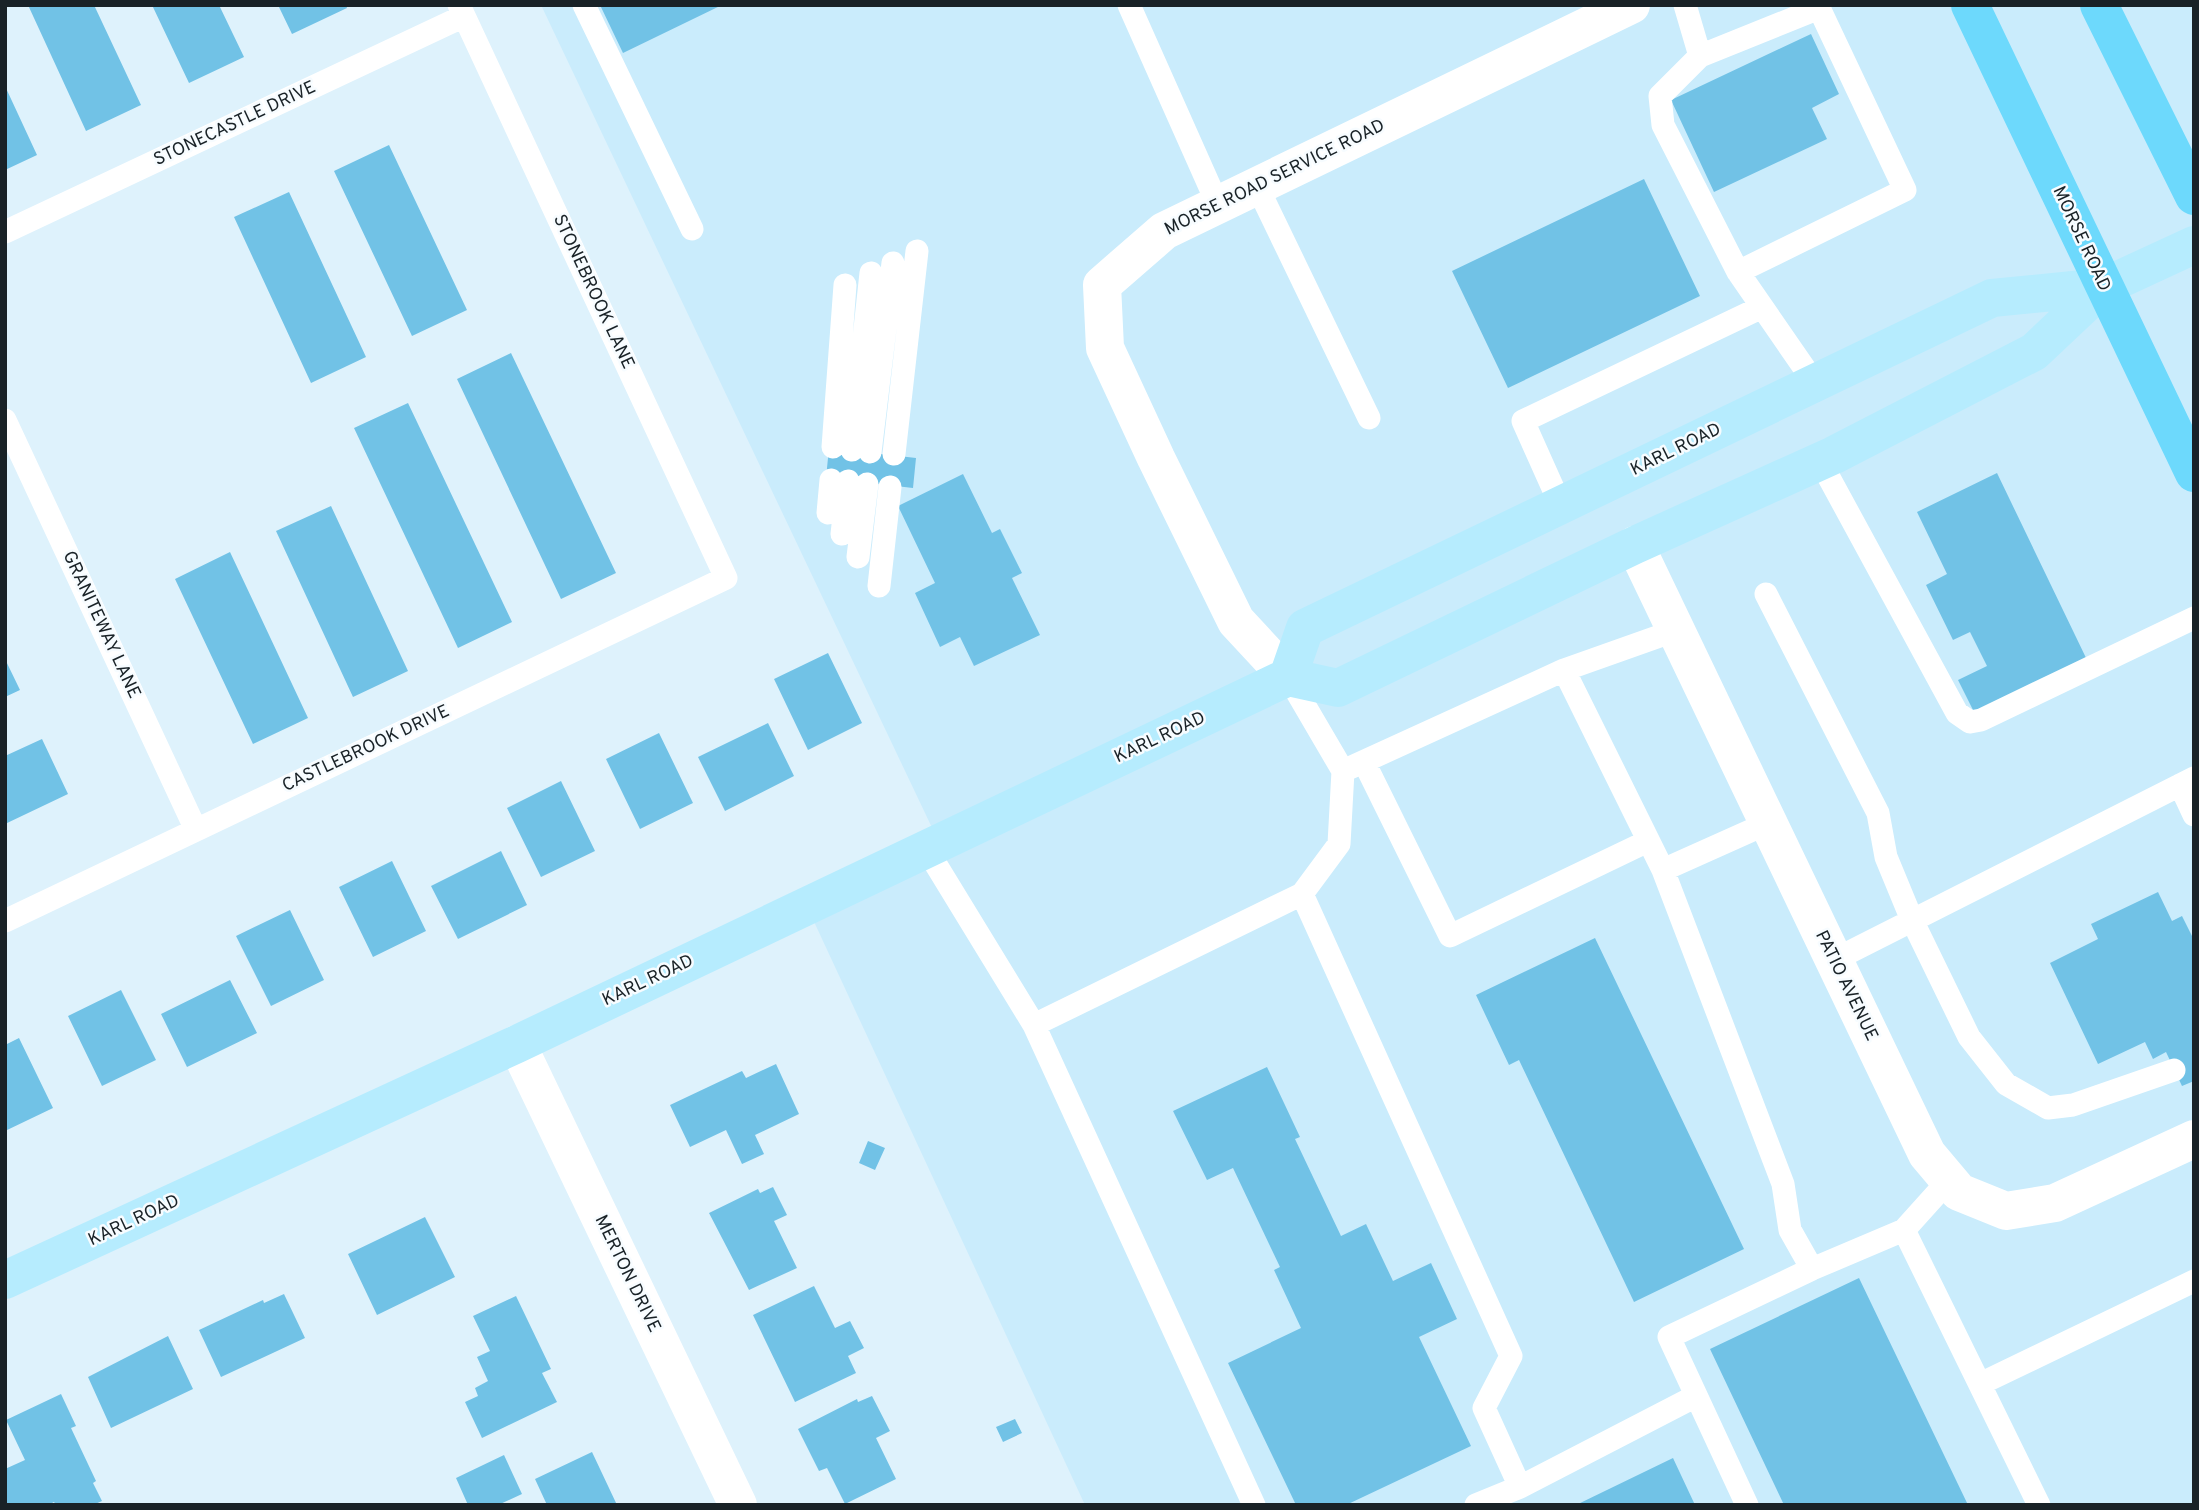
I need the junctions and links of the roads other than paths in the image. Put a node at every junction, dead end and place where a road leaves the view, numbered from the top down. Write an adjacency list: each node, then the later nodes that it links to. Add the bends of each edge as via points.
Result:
1 (584, 5): 13 (lane)
2 (1129, 5): 12 (lane)
3 (1631, 5): 10 (street, MORSE ROAD SERVICE ROAD)
4 (1685, 5): 9 (lane)
5 (1970, 5): 21 (main road, MORSE ROAD)
6 (2099, 5): 11 (main road)
7 (1822, 7): 9 (lane); 18 (lane, via 1905,190)
8 (462, 11): 14 (lane, STONECASTLE DRIVE); 37 (lane, STONEBROOK LANE)
9 (1700, 55): 18 (lane, via 1660,96 1663,124)
10 (1257, 186): 12 (street, MORSE ROAD SERVICE ROAD); 24 (lane)
11 (2194, 196)
12 (1218, 205): 43 (street, MORSE ROAD SERVICE ROAD, via 1164,231 1102,285 1105,348 1236,621)
13 (692, 229)
14 (5, 232)
15 (2194, 245): 21 (main road, KARL ROAD)
16 (916, 251): 27 (lane)
17 (892, 262): 26 (lane)
18 (1738, 272): 22 (lane)
19 (871, 273): 26 (lane)
20 (845, 285): 26 (lane)
21 (2104, 287): 23 (main road, KARL ROAD, via 1993,298); 28 (main road, KARL ROAD, via 2034,352); 29 (main road, MORSE ROAD)
22 (1762, 307): 23 (lane); 32 (lane, via 1523,421)
23 (1814, 382): 32 (main road, KARL ROAD)
24 (1369, 418)
25 (5, 420): 48 (lane, GRANITEWAY LANE)
26 (852, 450)
27 (894, 454)
28 (1820, 461): 35 (main road, KARL ROAD); 40 (lane, via 1957,713 1970,722)
29 (2194, 473)
30 (849, 482): 33 (lane); 34 (lane); 36 (lane)
31 (890, 487): 38 (lane)
32 (1561, 506): 43 (main road, KARL ROAD, via 1306,628)
33 (828, 513)
34 (842, 534)
35 (1635, 545): 41 (street, PATIO AVENUE); 43 (main road, KARL ROAD, via 1338,688)
36 (858, 557)
37 (726, 578): 48 (lane, CASTLEBROOK DRIVE)
38 (879, 586)
39 (1766, 593): 53 (lane, via 1878,813 1886,857)
40 (2194, 618)
41 (1674, 631): 42 (lane); 47 (street, PATIO AVENUE)
42 (1564, 670): 44 (lane); 49 (lane)
43 (1288, 677): 44 (lane); 50 (main road, KARL ROAD)
44 (1353, 766): 49 (lane, via 1450,936); 52 (lane, via 1339,844)
45 (2187, 781): 46 (lane); 53 (lane)
46 (2194, 816)
47 (1768, 823): 51 (lane); 55 (street, PATIO AVENUE)
48 (196, 830): 54 (lane, CASTLEBROOK DRIVE)
49 (1648, 841): 51 (lane)
50 (927, 850): 56 (lane); 57 (main road, KARL ROAD)
51 (1663, 870): 62 (lane, via 1783,1184 1790,1230)
52 (1302, 894): 56 (lane); 67 (lane, via 1511,1356 1484,1408)
53 (1912, 920): 55 (lane); 58 (lane, via 1969,1037 2006,1084 2048,1108 2073,1105)
54 (5, 921)
55 (1834, 960): 60 (street, PATIO AVENUE, via 1927,1154)
56 (1034, 1025): 69 (lane)
57 (517, 1044): 63 (main road, KARL ROAD); 68 (street, MERTON DRIVE)
58 (2174, 1070)
59 (2194, 1139): 60 (street, PATIO AVENUE, via 2055,1203 2006,1211 1959,1192)
60 (1948, 1180): 61 (lane)
61 (1903, 1230): 62 (lane); 65 (lane)
62 (1812, 1269): 66 (lane, via 1669,1337)
63 (5, 1280)
64 (2194, 1282): 65 (lane)
65 (1980, 1384): 72 (lane)
66 (1696, 1396): 67 (lane); 71 (lane)
67 (1520, 1487): 70 (lane)
68 (738, 1505)
69 (1254, 1505)
70 (1476, 1505)
71 (1747, 1505)
72 (2039, 1505)

